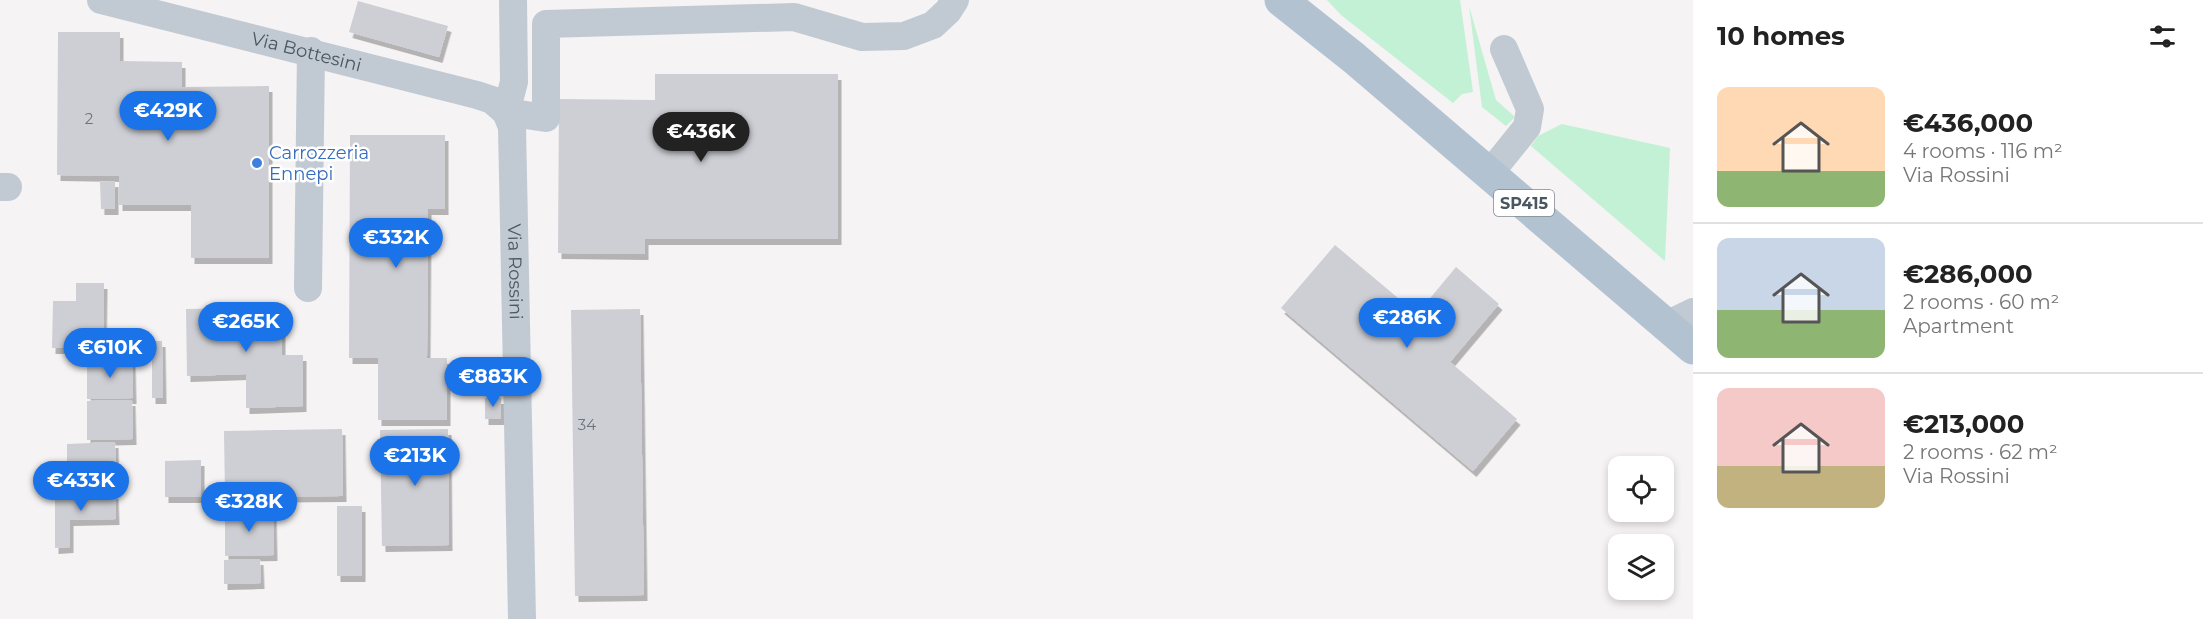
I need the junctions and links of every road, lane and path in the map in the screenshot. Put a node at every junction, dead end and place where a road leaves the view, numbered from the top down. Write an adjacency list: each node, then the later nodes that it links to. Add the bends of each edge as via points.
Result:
1 (101, 0): 7 (street, Via Bottesini)
2 (513, 0): 9 (street, Via Rossini, via 514,82)
3 (955, 0): 9 (street, via 933,25 903,36 862,38 794,17 546,24 546,118)
4 (1281, 0): 8 (main road, SP415)
5 (1302, 0): 8 (main road, SP415)
6 (1504, 49): 10 (street, via 1530,109 1527,127)
7 (311, 51): 9 (street, Via Bottesini, via 477,95 492,100); 11 (street)
8 (1354, 58): 10 (main road, SP415)
9 (506, 112): 14 (street, Via Rossini, via 512,127)
10 (1490, 172): 12 (main road, SP415)
11 (308, 288)
12 (1680, 318): 13 (main road, SP415)
13 (1693, 348)
14 (522, 619)

